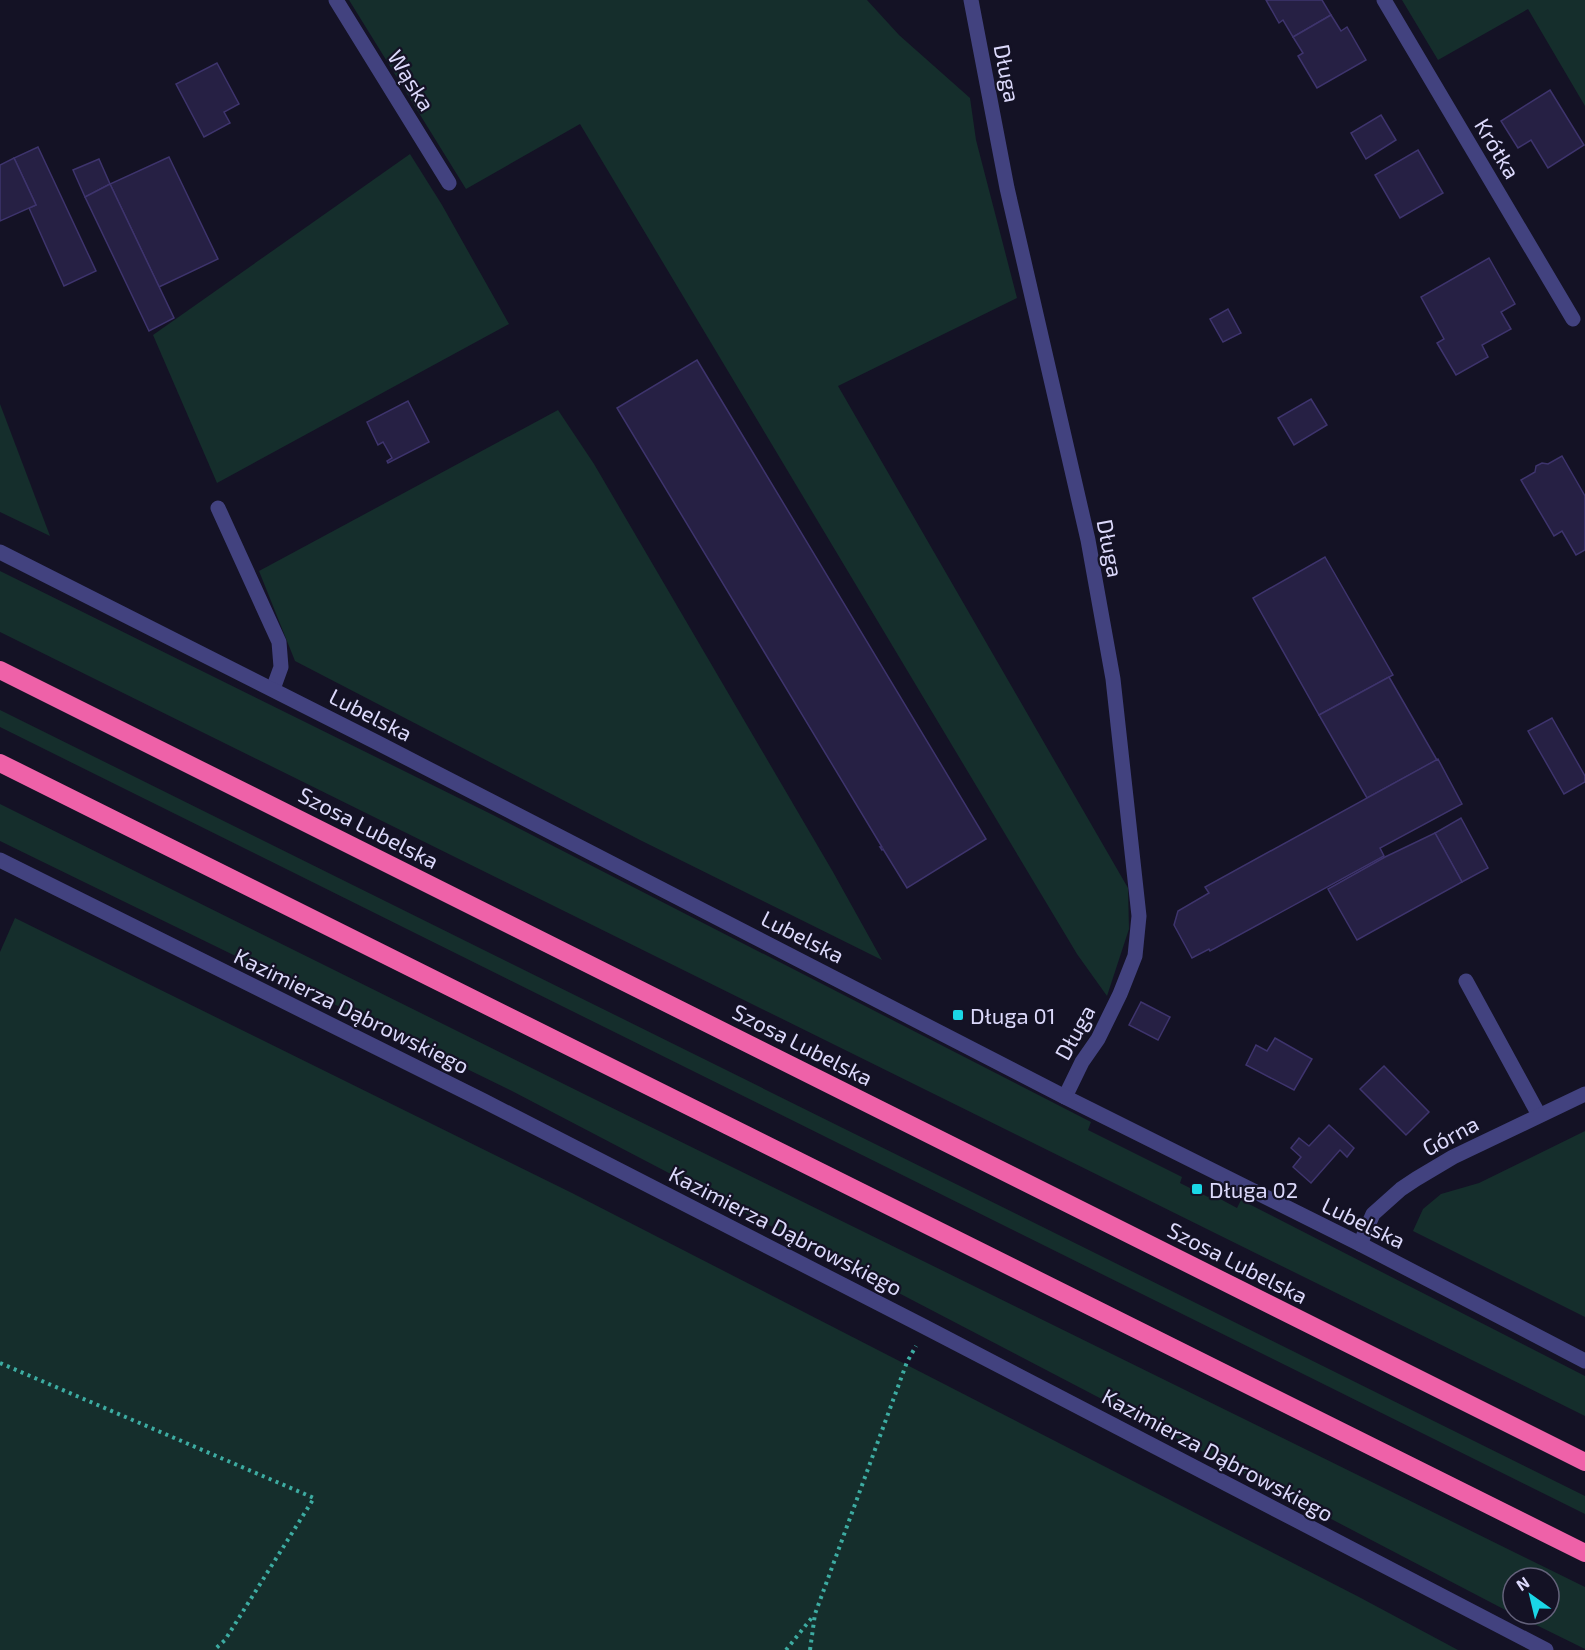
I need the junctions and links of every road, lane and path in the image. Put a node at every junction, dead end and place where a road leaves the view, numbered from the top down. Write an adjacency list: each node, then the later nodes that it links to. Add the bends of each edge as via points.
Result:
1 (336, 0): 4 (street, Wąska)
2 (971, 0): 14 (street, Długa, via 1007,188 1088,540 1109,656 1140,916 1135,956 1120,994)
3 (1384, 0): 5 (street, Krótka)
4 (449, 183)
5 (1573, 319)
6 (218, 508): 9 (street, via 279,642 281,667)
7 (0, 552): 9 (street, Lubelska)
8 (0, 670): 20 (highway, Szosa Lubelska)
9 (273, 689): 14 (street, Lubelska)
10 (0, 763): 21 (highway)
11 (0, 860): 17 (street, Kazimierza Dąbrowskiego)
12 (1466, 981): 15 (street)
13 (1585, 1094): 15 (street, Górna)
14 (1065, 1096): 16 (street, Lubelska)
15 (1539, 1114): 16 (street, Górna, via 1453,1157 1401,1189 1373,1214)
16 (1360, 1244): 18 (street, Lubelska)
17 (925, 1327): 22 (path, via 907,1362); 26 (street, Kazimierza Dąbrowskiego)
18 (1585, 1361)
19 (0, 1363): 23 (path, via 314,1498 225,1640)
20 (1585, 1462)
21 (1585, 1553)
22 (815, 1614): 24 (path); 25 (path)
23 (214, 1650)
24 (786, 1650)
25 (810, 1650)
26 (1546, 1650)

